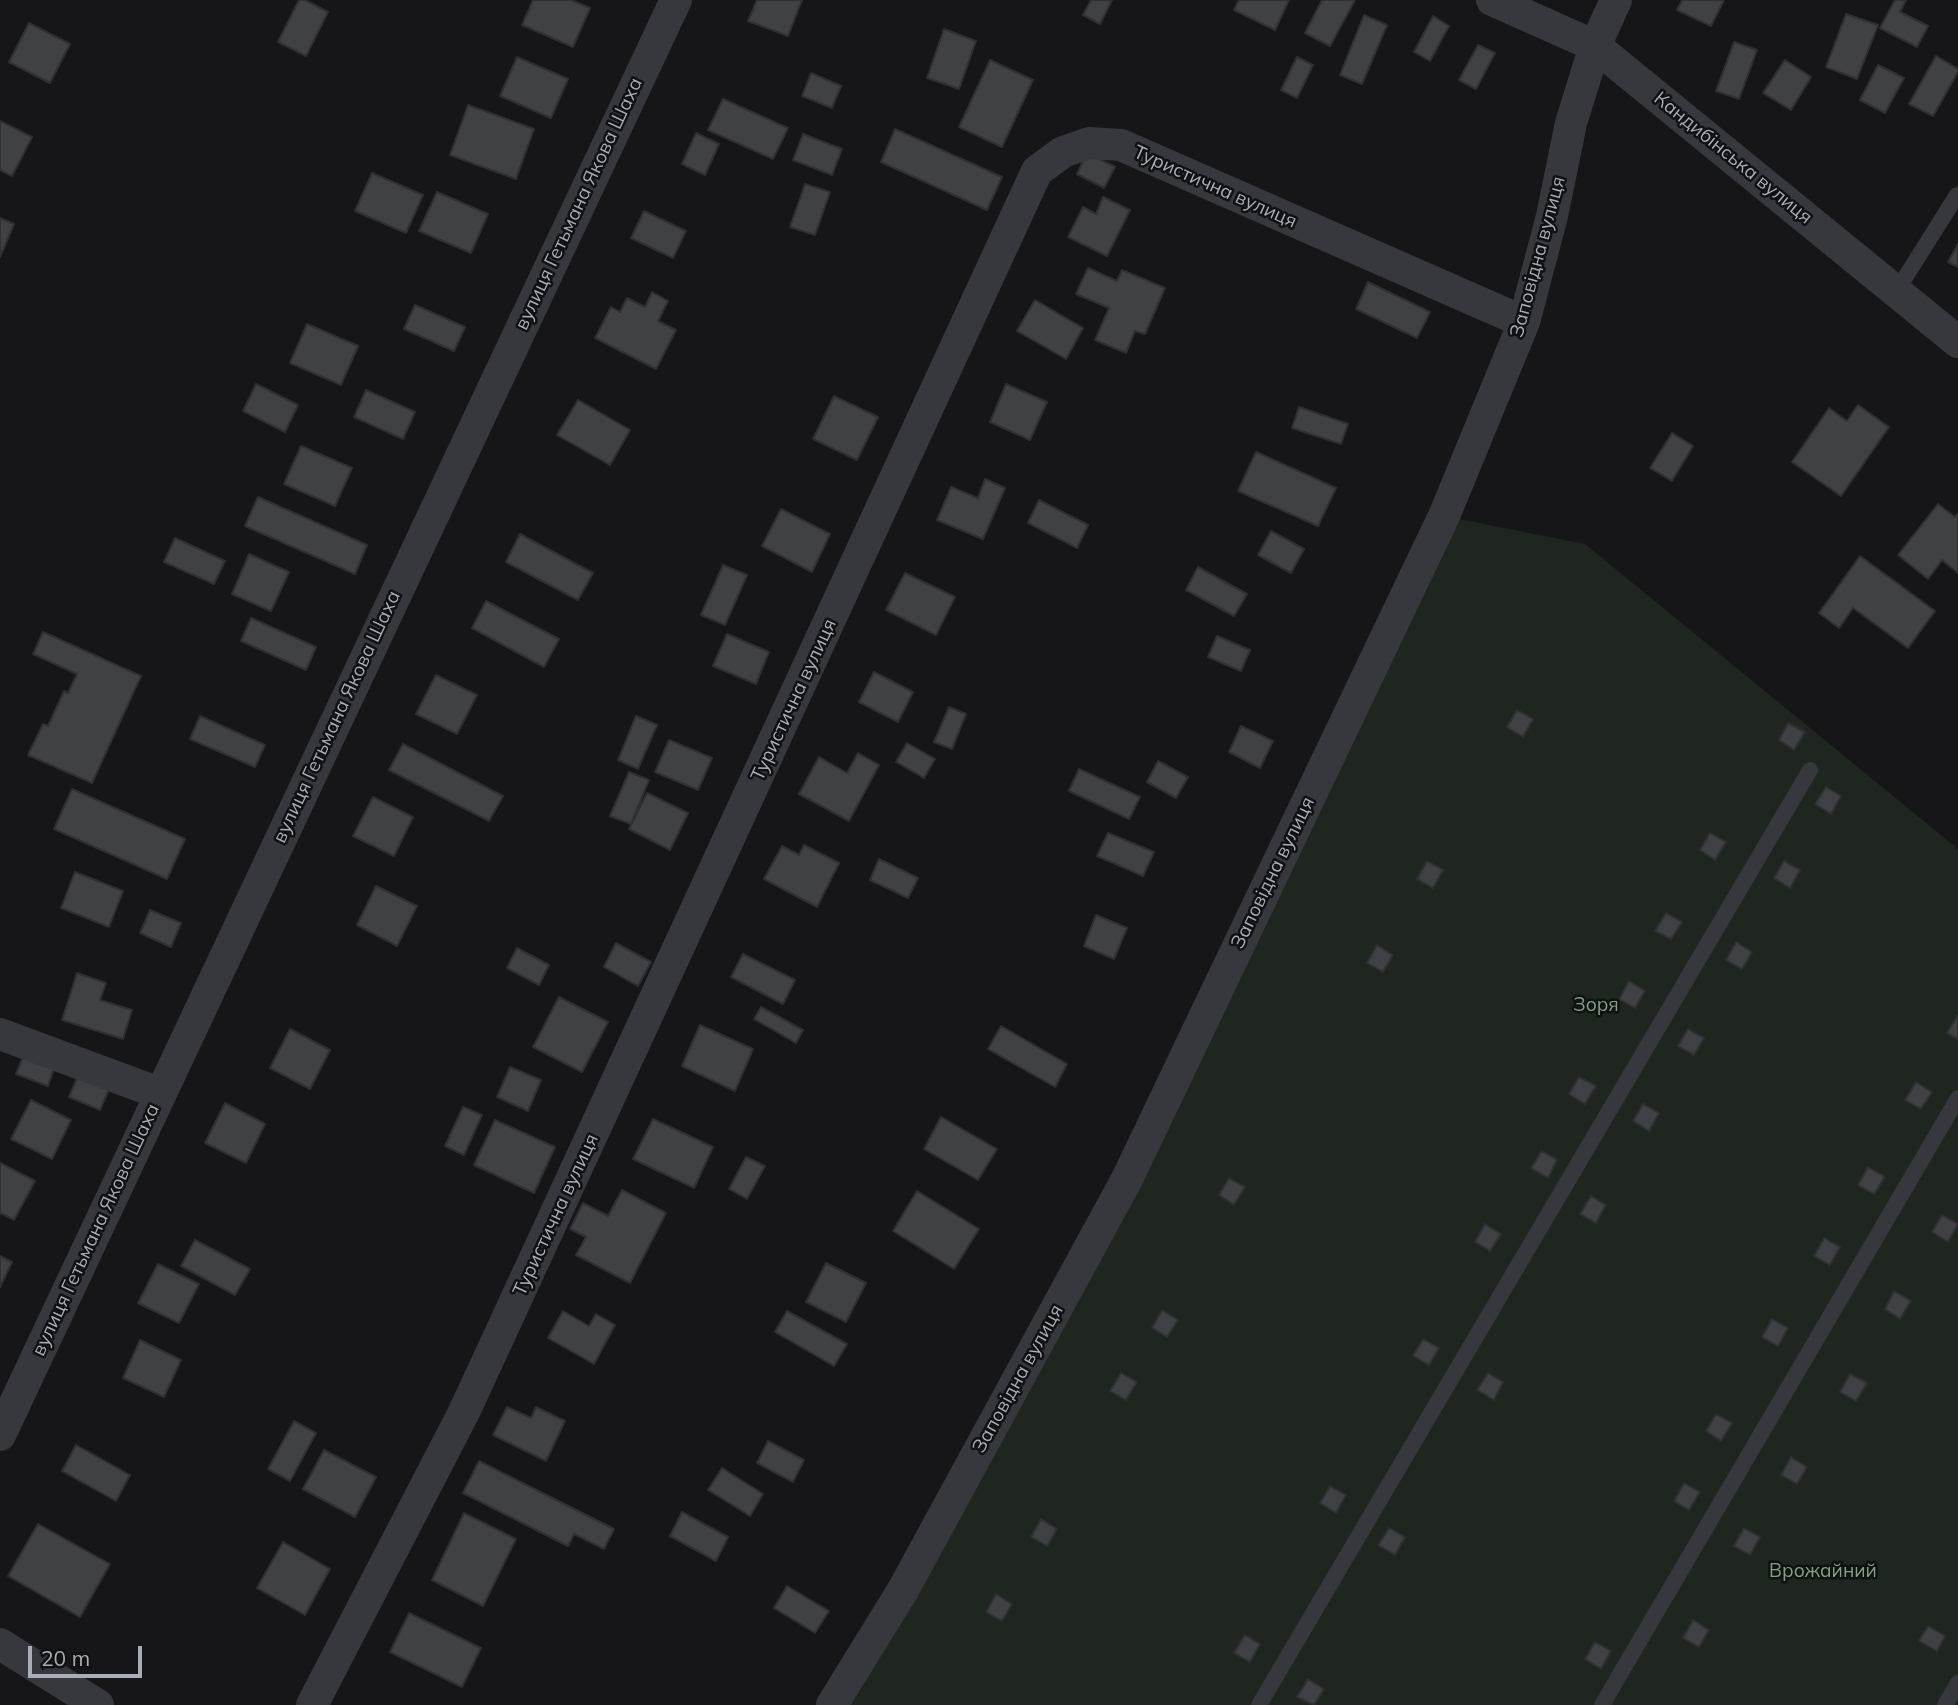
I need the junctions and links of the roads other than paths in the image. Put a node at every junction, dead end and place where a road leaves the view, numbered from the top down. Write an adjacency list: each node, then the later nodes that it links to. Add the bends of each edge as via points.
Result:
1 (676, 0): 11 (street, вулиця Гетьмана Якова Шаха)
2 (1492, 0): 4 (street, Кандибінська вулиця)
3 (1616, 0): 4 (street, Заповідна вулиця)
4 (1595, 46): 6 (street, Кандибінська вулиця); 7 (street, Заповідна вулиця, via 1571,123)
5 (1957, 195): 6 (lane)
6 (1896, 292): 8 (street, Кандибінська вулиця)
7 (1524, 322): 17 (street, Туристична вулиця, via 1121,145 1089,143 1063,152 1037,171 464,1412); 18 (street, Заповідна вулиця, via 1444,516 1127,1178 903,1590)
8 (1958, 342)
9 (1810, 770): 19 (lane)
10 (0, 1034): 11 (street)
11 (159, 1093): 13 (street, вулиця Гетьмана Якова Шаха)
12 (1958, 1098): 20 (lane)
13 (0, 1435)
14 (0, 1644): 16 (street)
15 (1958, 1683): 21 (lane)
16 (98, 1705)
17 (312, 1705)
18 (832, 1705)
19 (1259, 1705)
20 (1602, 1705)
21 (1945, 1705)

